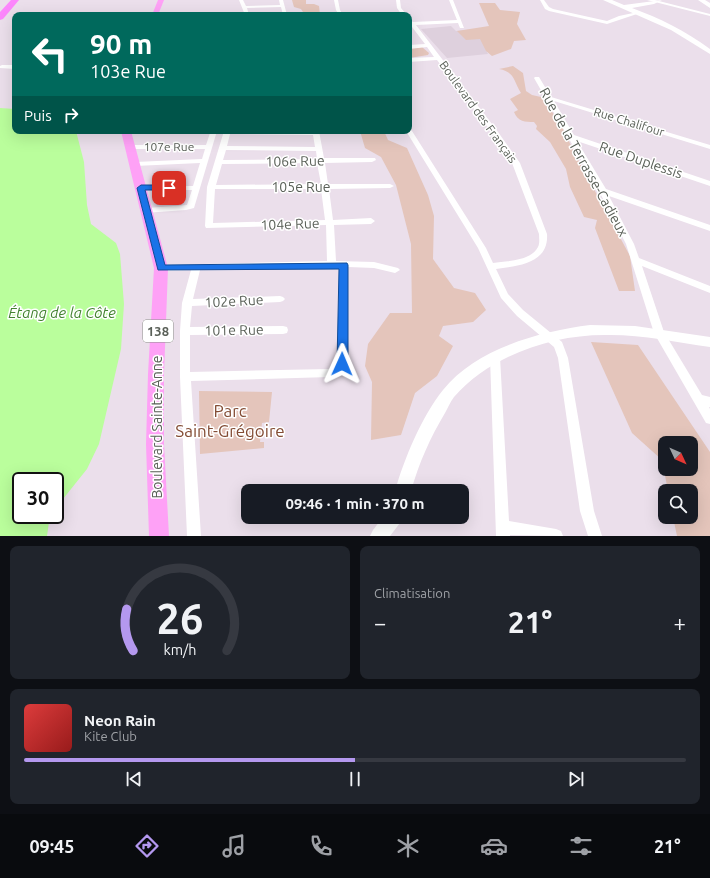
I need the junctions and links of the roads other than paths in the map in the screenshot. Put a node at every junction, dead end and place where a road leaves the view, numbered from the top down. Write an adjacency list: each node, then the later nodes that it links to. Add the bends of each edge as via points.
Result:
1 (15, 0): 23 (highway)
2 (161, 0): 16 (main road)
3 (240, 0): 14 (street)
4 (281, 0): 12 (street)
5 (336, 0): 19 (street)
6 (398, 0): 20 (street)
7 (451, 0): 24 (street)
8 (542, 0): 21 (street, via 551,10 607,24 621,16)
9 (606, 0): 15 (street)
10 (701, 0): 13 (street)
11 (655, 1): 15 (street); 22 (street)
12 (282, 6): 14 (street); 18 (street)
13 (710, 6)
14 (244, 7): 17 (street)
15 (623, 7): 21 (street)
16 (156, 12)
17 (246, 12)
18 (284, 12)
19 (339, 12)
20 (402, 12)
21 (638, 13): 30 (street, via 688,37)
22 (710, 15)
23 (0, 17)
24 (459, 21): 25 (street); 27 (street)
25 (412, 22)
26 (412, 23): 28 (street, Boulevard des Français)
27 (462, 27)
28 (428, 45): 29 (street); 31 (street, Boulevard des Français)
29 (412, 47)
30 (710, 52)
31 (438, 58): 32 (street); 67 (street, Boulevard des Français, via 516,163 543,234 542,246 535,255 520,262)
32 (412, 60)
33 (2, 67): 34 (street)
34 (12, 67)
35 (537, 78): 36 (street, Rue de la Terrasse-Cadieux)
36 (549, 98): 42 (street, Rue de la Terrasse-Cadieux); 44 (street, Rue Chalifour)
37 (127, 134): 45 (main road, Boulevard Sainte-Anne / 138)
38 (213, 134): 43 (street)
39 (226, 134): 46 (street)
40 (316, 134): 47 (street)
41 (411, 134): 67 (street, via 482,248)
42 (572, 137): 53 (street, Rue Duplessis); 59 (street, Rue de la Terrasse-Cadieux)
43 (208, 147): 45 (street, 107e Rue); 49 (street)
44 (710, 147)
45 (130, 148): 52 (main road, Boulevard Sainte-Anne / 138)
46 (223, 148): 47 (street); 51 (street)
47 (318, 149): 50 (street)
48 (372, 160): 50 (street, 106e Rue)
49 (204, 161): 52 (street); 58 (street)
50 (320, 161): 51 (street, 106e Rue); 54 (street)
51 (218, 162): 56 (street)
52 (134, 164): 57 (main road, Boulevard Sainte-Anne / 138)
53 (710, 184)
54 (324, 186): 55 (street, 105e Rue); 56 (street, 105e Rue); 62 (street)
55 (390, 186)
56 (211, 187): 62 (street, 104e Rue, via 209,226)
57 (141, 188): 58 (street); 60 (main road, Boulevard Sainte-Anne / 138)
58 (197, 188): 60 (street, via 189,207)
59 (603, 191): 63 (street); 64 (street, Rue de la Terrasse-Cadieux)
60 (147, 211): 69 (main road, Boulevard Sainte-Anne / 138)
61 (371, 221): 62 (street, 104e Rue)
62 (330, 223): 65 (street)
63 (710, 228)
64 (636, 260): 71 (street); 76 (street, Rue de la Terrasse-Cadieux)
65 (332, 264): 66 (street); 68 (street)
66 (344, 265): 70 (street, via 374,265); 80 (street, via 342,364 337,370 330,373)
67 (490, 266): 77 (street, via 504,296 512,306)
68 (196, 267): 69 (street); 73 (street)
69 (161, 268): 87 (main road, Boulevard Sainte-Anne / 138, via 155,444)
70 (395, 270)
71 (710, 290)
72 (280, 299): 73 (street, 102e Rue)
73 (188, 303): 75 (street)
74 (283, 330): 75 (street, 101e Rue)
75 (185, 331): 80 (street)
76 (659, 334): 77 (street, via 591,330); 78 (street); 81 (street, Rue de la Terrasse-Cadieux)
77 (548, 337): 79 (street); 91 (street, via 558,345 563,358 587,511)
78 (710, 342)
79 (495, 357): 84 (street, via 471,372 448,394 427,430 408,470); 86 (street)
80 (185, 377): 88 (street)
81 (698, 399): 82 (street); 83 (street, Rue de la Terrasse-Cadieux)
82 (710, 402)
83 (710, 419)
84 (405, 484)
85 (388, 524): 89 (street)
86 (503, 532): 90 (street)
87 (159, 536)
88 (194, 536)
89 (379, 536)
90 (556, 536)
91 (596, 536)

